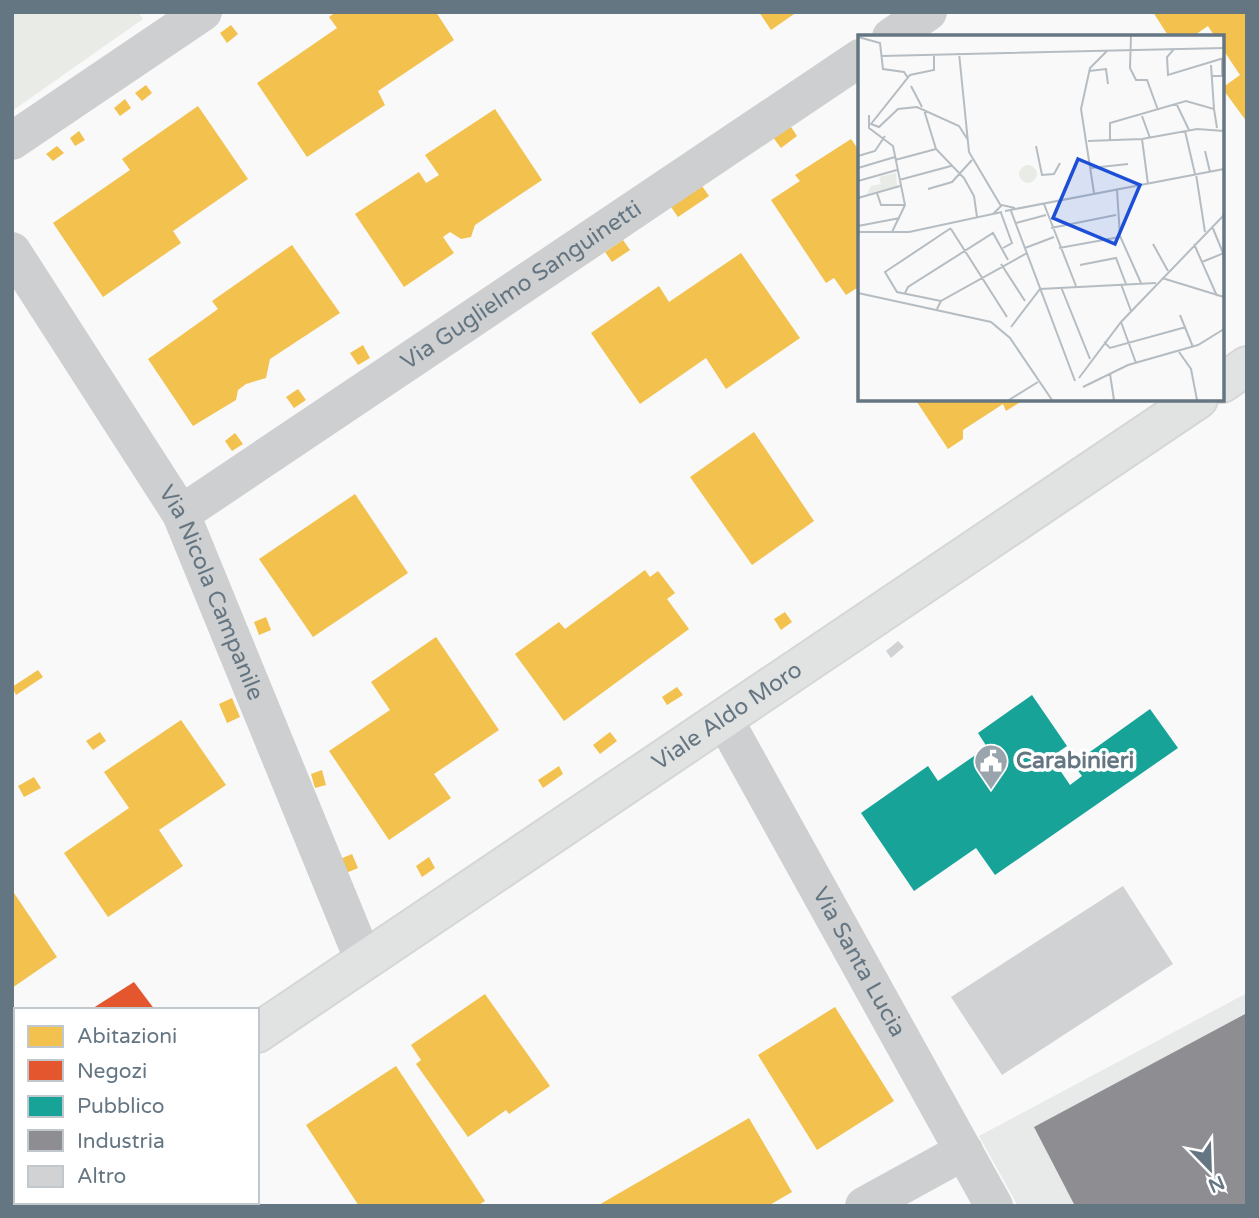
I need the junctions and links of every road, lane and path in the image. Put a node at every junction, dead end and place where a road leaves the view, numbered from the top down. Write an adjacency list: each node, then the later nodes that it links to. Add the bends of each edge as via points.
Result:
1 (203, 12): 5 (street)
2 (928, 12): 3 (street)
3 (894, 35)
4 (858, 59): 10 (street, Via Guglielmo Sanguinetti)
5 (12, 141)
6 (12, 251): 10 (street, Via Nicola Campanile)
7 (1247, 366): 8 (main road)
8 (1224, 382)
9 (1195, 401): 11 (main road, Viale Aldo Moro)
10 (181, 514): 12 (street, Via Nicola Campanile)
11 (724, 719): 12 (main road, Viale Aldo Moro); 14 (street, Via Santa Lucia)
12 (364, 961): 13 (main road, Viale Aldo Moro)
13 (259, 1032)
14 (964, 1151): 15 (street); 16 (street, Via Santa Lucia)
15 (864, 1206)
16 (994, 1206)

